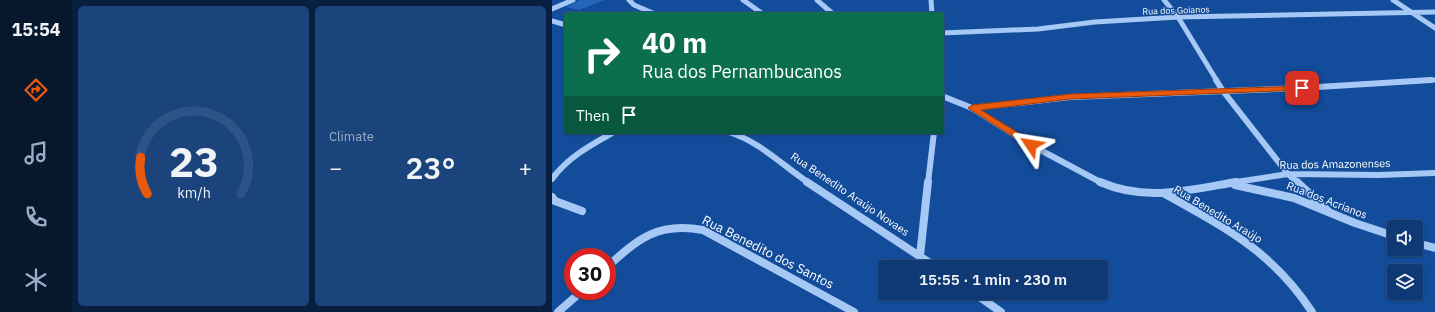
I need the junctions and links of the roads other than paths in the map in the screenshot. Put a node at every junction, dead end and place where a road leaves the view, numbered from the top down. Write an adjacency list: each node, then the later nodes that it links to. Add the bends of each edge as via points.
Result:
1 (573, 0): 8 (street)
2 (629, 0): 9 (street)
3 (743, 0): 10 (street)
4 (817, 0): 11 (street)
5 (931, 0): 12 (street)
6 (1164, 0): 15 (street)
7 (1393, 0): 14 (street)
8 (552, 9)
9 (650, 12)
10 (760, 12)
11 (831, 12)
12 (932, 12)
13 (1435, 12): 14 (street, Rua dos Goianos)
14 (1412, 13): 15 (street, Rua dos Goianos); 18 (street)
15 (1178, 17): 19 (street, Rua dos Goianos, via 1095,22 1038,29); 21 (street)
16 (552, 21): 17 (street)
17 (564, 24)
18 (1435, 28)
19 (944, 33)
20 (1435, 80): 21 (street)
21 (1223, 91): 23 (street, via 1071,97); 28 (street)
22 (944, 97): 23 (street, Rua Benedito Araújo)
23 (972, 108): 31 (street, Rua Benedito Araújo, via 1092,179 1128,192)
24 (611, 134): 29 (street, via 568,160)
25 (740, 134): 38 (street, Rua Benedito Araújo Novaes, via 762,146 796,175)
26 (934, 134): 38 (street)
27 (1435, 173): 28 (street, Rua dos Amazonenses)
28 (1288, 174): 30 (street, Rua dos Amazonenses); 34 (street)
29 (552, 179)
30 (1228, 184): 31 (street, Rua dos Amazonenses); 34 (street, Rua dos Acrianos, via 1276,193)
31 (1165, 194): 46 (street, Rua Benedito Araújo, via 1231,232 1268,258 1287,276)
32 (552, 197): 33 (street, via 555,201)
33 (582, 211)
34 (1328, 211): 35 (street, Rua dos Acrianos)
35 (1387, 234)
36 (1423, 245): 37 (street)
37 (1435, 248)
38 (920, 256): 40 (street, Rua Benedito Araújo Novaes)
39 (616, 259): 44 (street, Rua Benedito dos Santos, via 647,234 669,227 688,226 703,230)
40 (926, 260)
41 (572, 300): 43 (street)
42 (984, 300): 45 (street)
43 (558, 312)
44 (854, 312)
45 (1001, 312)
46 (1312, 312)

